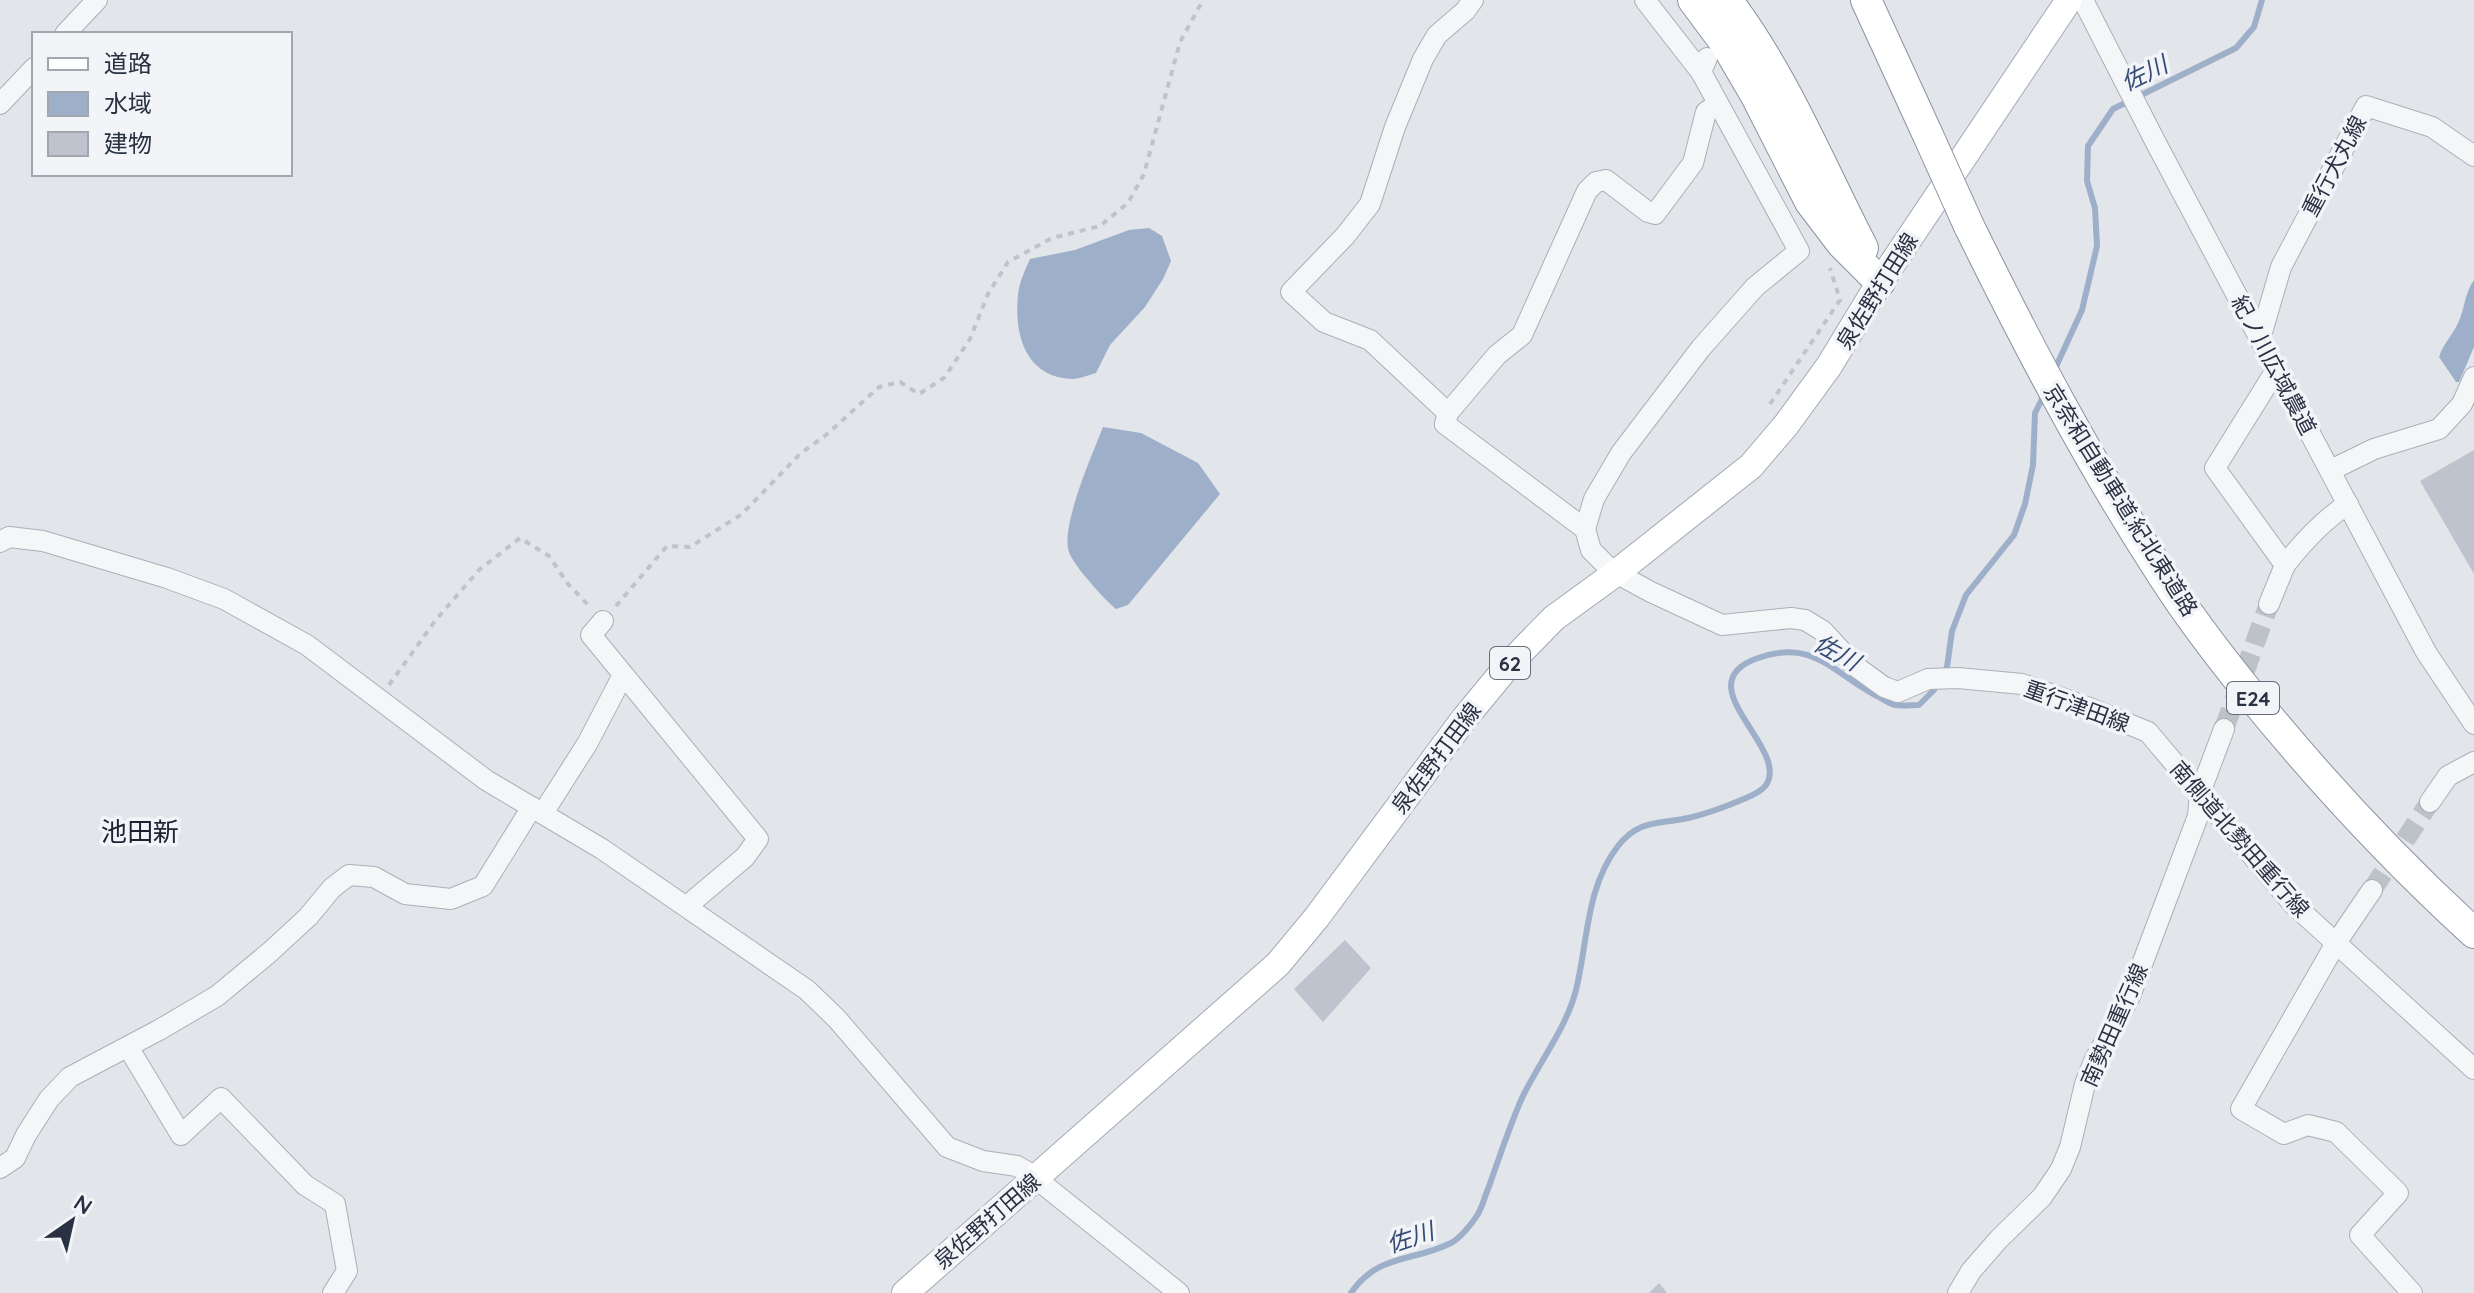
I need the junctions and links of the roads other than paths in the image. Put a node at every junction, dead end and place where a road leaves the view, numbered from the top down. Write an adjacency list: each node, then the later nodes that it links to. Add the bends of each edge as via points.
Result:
1 (97, 0): 10 (street)
2 (1473, 0): 20 (street, via 1437,35 1423,59 1370,204 1291,292 1324,322 1370,340)
3 (1645, 0): 14 (street, via 1704,65)
4 (1693, 0): 16 (highway, via 1756,96 1810,202)
5 (1727, 0): 16 (highway, via 1775,74)
6 (1866, 0): 12 (highway, 京奈和自動車道;紀北東道路 / E24)
7 (1875, 0): 12 (highway)
8 (2069, 0): 16 (main road, 泉佐野打田線 / 62)
9 (2083, 0): 17 (street, 紀ノ川広域農道)
10 (67, 32)
11 (32, 70): 13 (street)
12 (1903, 82): 39 (highway, 京奈和自動車道;紀北東道路 / E24, bridge, via 2027,343 2164,578 2265,713 2355,816)
13 (0, 104)
14 (1718, 104): 20 (street, via 1706,112 1693,163 1655,214 1606,180 1587,191 1522,335 1497,355); 23 (street, via 1799,251 1755,287 1692,360 1621,453 1594,499)
15 (2474, 156): 17 (street, 重行犬丸線, via 2432,127 2366,106 2281,267)
16 (1880, 282): 26 (main road, 泉佐野打田線 / 62, via 1829,366 1751,466)
17 (2260, 339): 18 (street, 紀ノ川広域農道)
18 (2276, 370): 21 (street, 紀ノ川広域農道); 25 (street, via 2215,468)
19 (2474, 377): 21 (street, via 2462,404 2439,429 2374,449)
20 (1448, 413): 23 (street, via 1445,424)
21 (2331, 470): 22 (street, 紀ノ川広域農道)
22 (2348, 504): 25 (street); 30 (street, 紀ノ川広域農道, via 2426,652)
23 (1585, 529): 26 (street, via 1591,550)
24 (3, 536): 36 (street, via 57,545 224,599 307,645 486,780)
25 (2285, 565): 27 (street)
26 (1616, 573): 32 (street, 重行津田線, via 1722,625 1805,620 1823,631 1855,666 1898,692 1928,679 2022,684); 44 (main road, 泉佐野打田線 / 62, via 1554,618 1511,662 1278,964)
27 (2269, 604)
28 (603, 621): 29 (street, via 591,635)
29 (623, 675): 36 (street, via 587,744); 38 (street, via 758,839 745,857)
30 (2474, 724)
31 (2224, 729): 34 (street, 南勢田重行線)
32 (2148, 732): 34 (street, 南側道北勢田重行線)
33 (2474, 762): 35 (street, via 2448,776)
34 (2200, 793): 40 (street, 南側道北勢田重行線, via 2293,904); 48 (street, 南勢田重行線, via 2198,816 2130,996 2085,1084 2061,1169 2042,1197 1971,1271)
35 (2430, 802)
36 (537, 810): 38 (street); 41 (street, via 483,886 451,899 405,894 374,877 349,875 217,996)
37 (2372, 890): 40 (street)
38 (687, 906): 44 (street, via 807,990 947,1147 983,1161 1017,1166)
39 (2474, 933)
40 (2336, 943): 42 (street, 南側道北勢田重行線); 49 (street, via 2241,1109 2284,1134 2308,1125 2336,1132 2398,1193 2360,1235)
41 (128, 1047): 43 (street, via 70,1077 49,1099 15,1158); 45 (street, via 181,1135 221,1098 305,1185 335,1204 347,1271)
42 (2474, 1069)
43 (0, 1168)
44 (1035, 1178): 46 (main road, 泉佐野打田線 / 62); 47 (street)
45 (333, 1293)
46 (905, 1293)
47 (1179, 1293)
48 (1958, 1293)
49 (2412, 1293)

